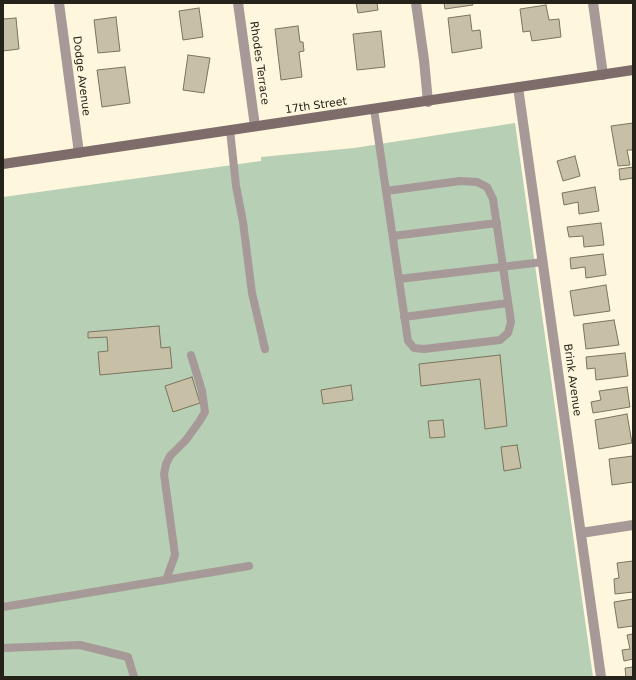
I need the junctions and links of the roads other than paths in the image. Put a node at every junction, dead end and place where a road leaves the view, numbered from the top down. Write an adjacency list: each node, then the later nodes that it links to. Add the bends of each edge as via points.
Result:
1 (60, 3): 12 (street, Dodge Avenue)
2 (238, 3): 10 (street, Rhodes Terrace)
3 (416, 3): 8 (street)
4 (593, 3): 6 (street)
5 (633, 70): 6 (main road, 17th Street)
6 (603, 74): 7 (main road, 17th Street)
7 (518, 87): 8 (main road, 17th Street); 17 (street, Brink Avenue)
8 (428, 102): 9 (main road, 17th Street)
9 (374, 109): 10 (main road, 17th Street); 14 (lane)
10 (255, 126): 11 (main road, 17th Street)
11 (230, 130): 12 (main road, 17th Street); 22 (lane, via 252,293)
12 (79, 153): 13 (main road, 17th Street)
13 (3, 164)
14 (386, 191): 15 (lane, via 460,181 477,182 487,187 493,198); 16 (lane)
15 (497, 223): 16 (lane); 18 (lane)
16 (392, 236): 19 (lane)
17 (543, 262): 18 (lane); 25 (street, Brink Avenue)
18 (503, 267): 19 (lane); 20 (lane)
19 (399, 279): 21 (lane)
20 (508, 304): 21 (lane); 21 (lane, via 511,322 508,333 500,340 424,350 414,348 408,341)
21 (404, 317)
22 (265, 349)
23 (190, 355): 27 (lane, via 202,391 204,412 166,464 164,474 175,555)
24 (633, 526): 25 (street)
25 (581, 533): 31 (street, Brink Avenue)
26 (249, 566): 27 (lane)
27 (166, 580): 28 (lane)
28 (3, 606)
29 (3, 648): 30 (lane, via 80,645 128,657)
30 (134, 677)
31 (601, 677)

